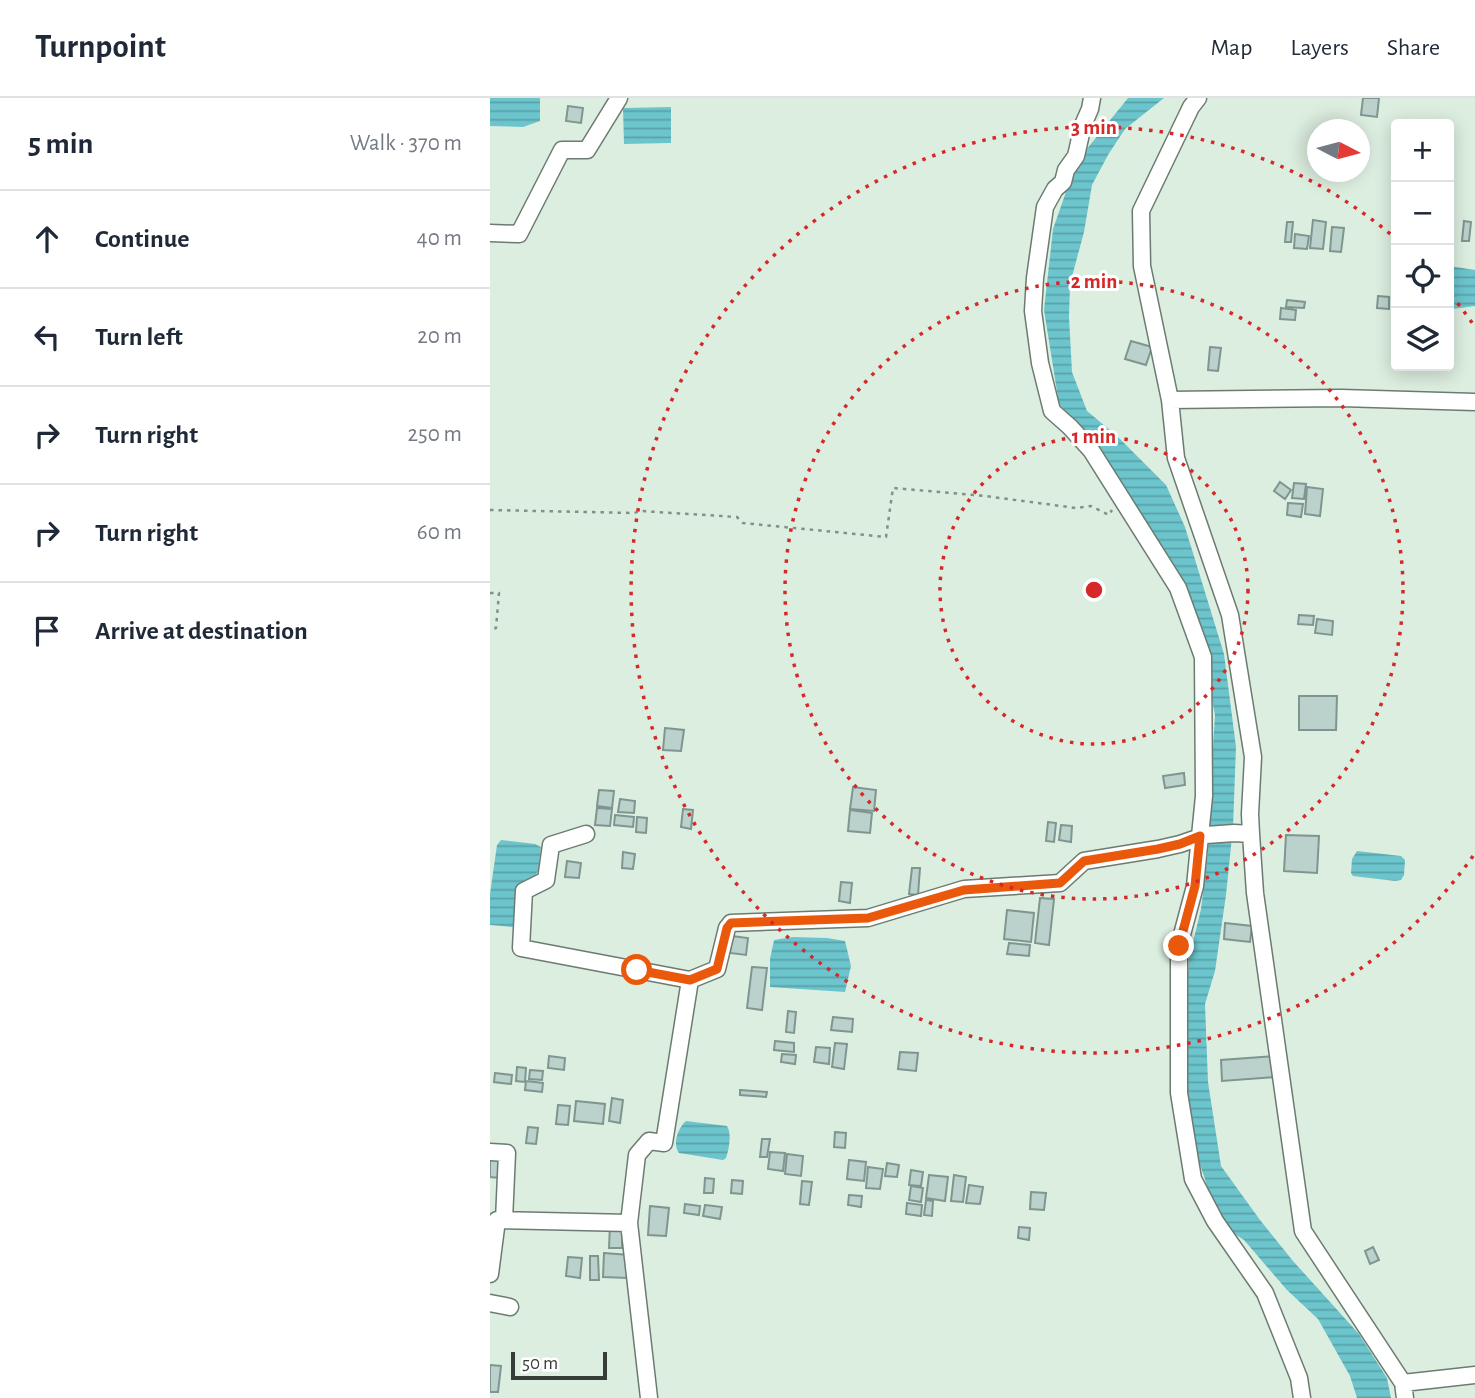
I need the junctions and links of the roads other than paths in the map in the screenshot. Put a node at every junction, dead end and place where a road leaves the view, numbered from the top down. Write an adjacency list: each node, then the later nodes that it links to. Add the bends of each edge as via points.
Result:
1 (620, 98): 4 (street, via 587,150 562,150 519,234)
2 (1092, 98): 9 (street, via 1076,156 1045,206 1033,311 1040,363 1052,411 1091,450 1178,588 1203,657)
3 (1198, 98): 5 (street, via 1141,211 1142,266)
4 (490, 233)
5 (1170, 400): 6 (street); 8 (street, via 1176,458 1230,615 1253,758 1250,814)
6 (1475, 402)
7 (586, 834): 10 (street, via 551,845 546,880 524,891 521,948)
8 (1243, 834): 9 (street); 18 (street, via 1303,1231)
9 (1203, 836): 10 (street, via 1084,861 1060,883 964,890 868,918 731,923 717,969); 20 (street, via 1179,946 1179,1093 1193,1179 1215,1222 1265,1293 1299,1378)
10 (690, 980): 13 (street, via 664,1143 649,1141 638,1155)
11 (490, 1152): 12 (street, via 507,1153)
12 (504, 1220): 13 (street); 14 (street, via 497,1220)
13 (629, 1223): 19 (street)
14 (490, 1274)
15 (490, 1303): 16 (street)
16 (510, 1307)
17 (1475, 1375): 18 (street)
18 (1404, 1390)
19 (649, 1398)
20 (1302, 1398)

